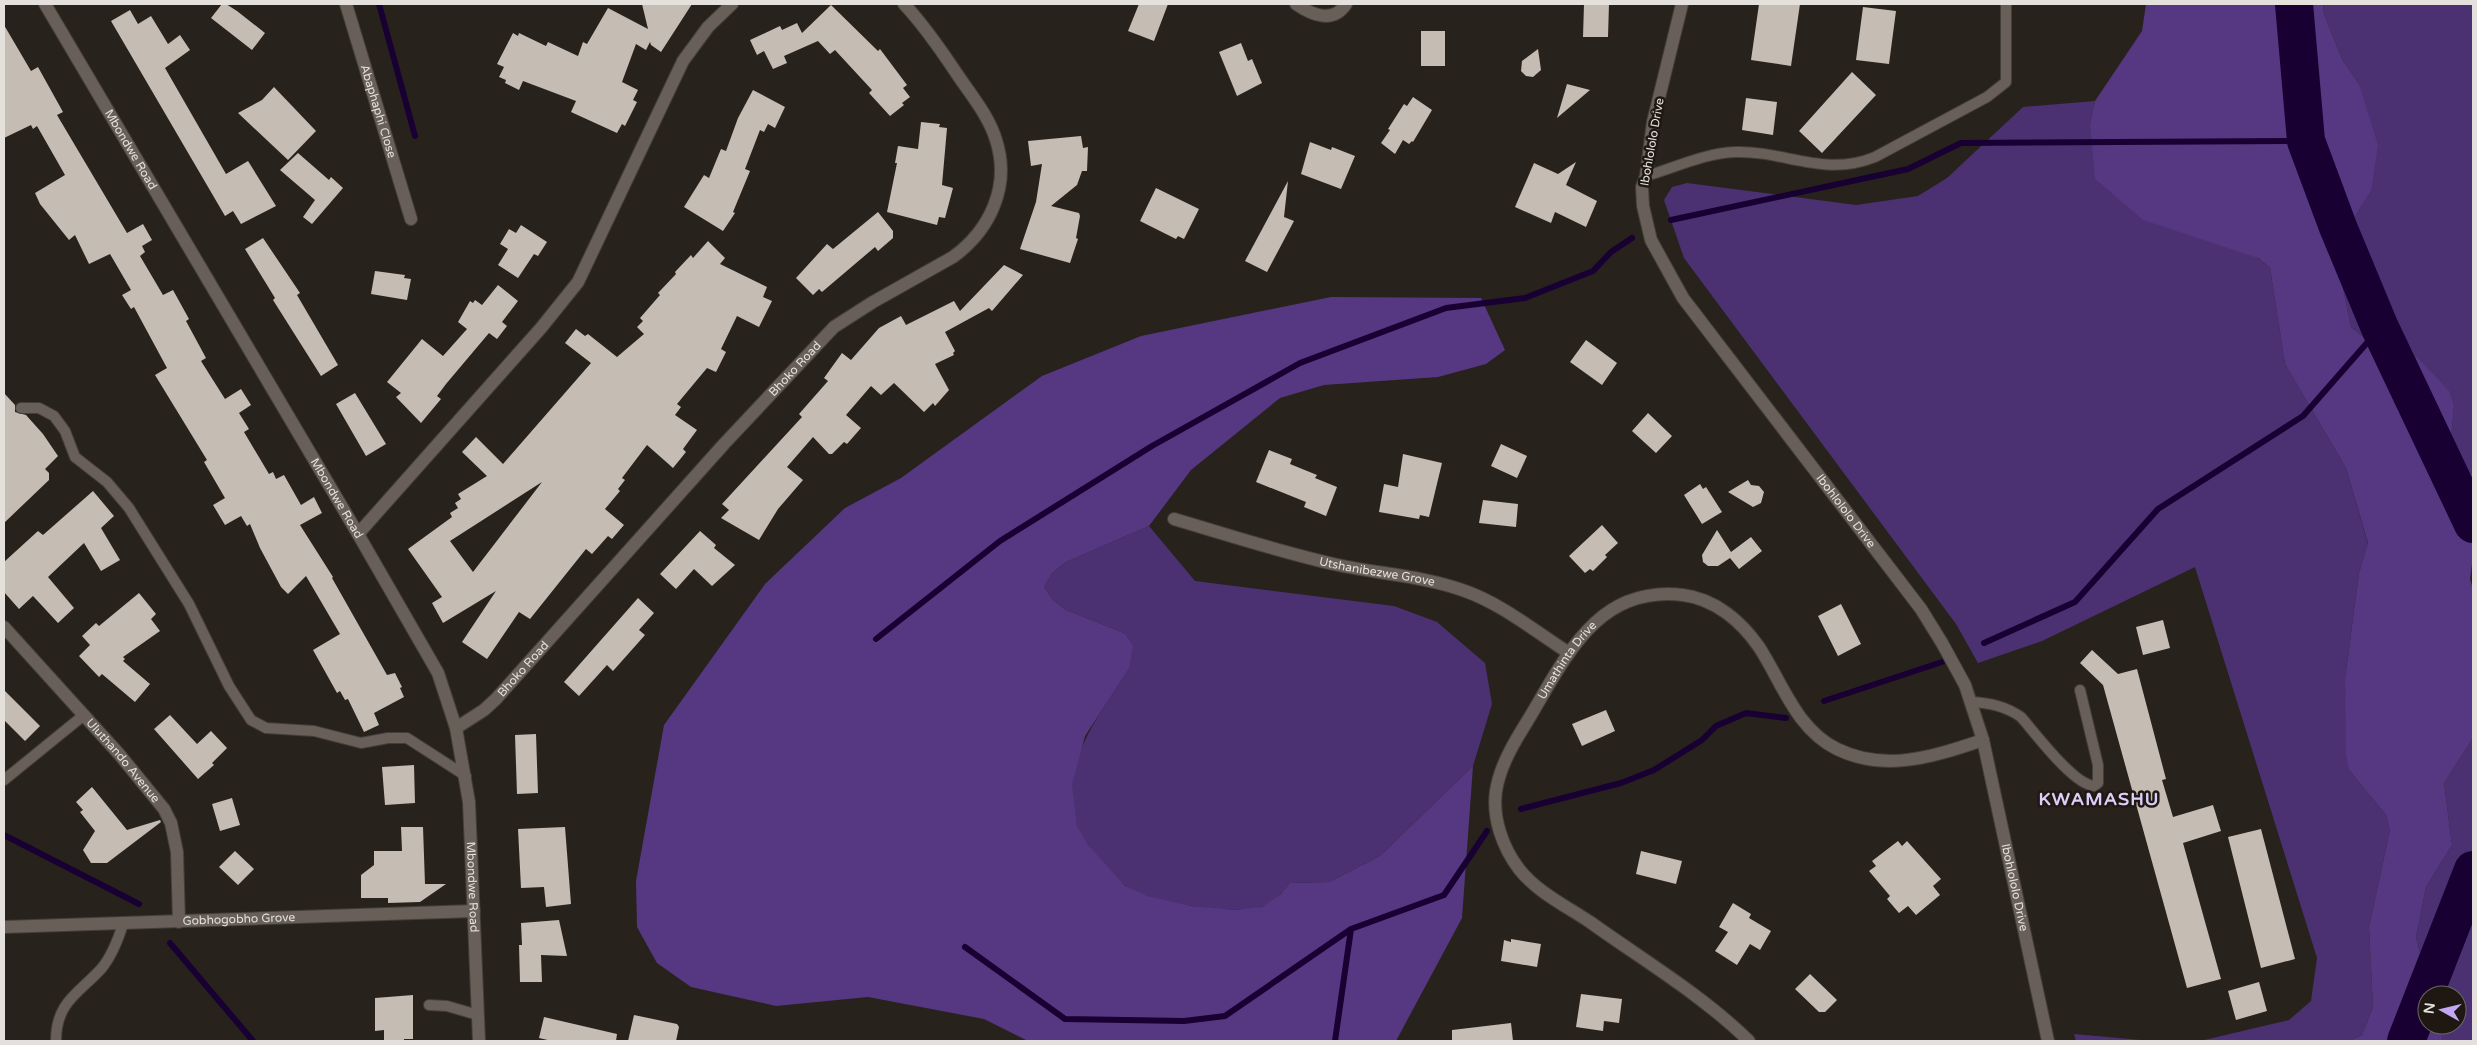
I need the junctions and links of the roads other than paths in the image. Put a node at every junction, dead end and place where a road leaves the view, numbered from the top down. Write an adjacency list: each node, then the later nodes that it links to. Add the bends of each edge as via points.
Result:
1 (45, 4): 13 (street, Mbondwe Road)
2 (346, 4): 10 (street, Abaphaphi Close)
3 (732, 4): 13 (street, via 708,27 683,60 578,282)
4 (904, 4): 19 (street, Bhoko Road, via 971,95 996,139 1002,168 1001,181 986,225 953,257 834,328 724,444 496,699)
5 (1296, 4): 6 (street, via 1322,16 1337,14)
6 (1346, 4)
7 (1682, 4): 9 (street, Ibohlololo Drive, via 1653,122)
8 (2006, 4): 9 (lane, via 2006,82 1987,97 1875,158 1859,164 1809,164 1735,152)
9 (1646, 176): 17 (street, Ibohlololo Drive, via 1642,187 1643,206 1651,240 1683,298 1903,583 1942,643)
10 (411, 219)
11 (21, 408): 21 (lane, via 39,408 54,416 65,431 75,457 107,482 129,508 189,604 229,686 251,720 266,728 314,730 361,743 407,738)
12 (1174, 519): 15 (street, Utshanibezwe Grove, via 1339,565 1466,591)
13 (358, 534): 19 (street, Mbondwe Road, via 438,673)
14 (4, 627): 18 (street, Uluthando Avenue)
15 (1569, 653): 20 (street, Umathinta Drive, via 1600,618 1627,601 1659,593 1688,596 1717,607 1740,623 1809,728 1835,748 1864,759 1904,762); 31 (street, Umathinta Drive, via 1518,736 1499,777 1496,804 1502,840 1520,870 1546,893 1681,987)
16 (2080, 690): 17 (lane, via 2100,778 2094,786 2084,784 2068,770 2012,710)
17 (1971, 702): 20 (street, Ibohlololo Drive)
18 (84, 715): 22 (lane); 24 (street, Uluthando Avenue, via 152,792 170,823 178,860)
19 (456, 728): 21 (street, Mbondwe Road)
20 (1984, 740): 32 (street, Ibohlololo Drive)
21 (466, 776): 23 (street, Mbondwe Road)
22 (4, 780)
23 (474, 911): 24 (street, Gobhogobho Grove); 28 (street, Mbondwe Road)
24 (179, 922): 25 (street, Gobhogobho Grove)
25 (123, 924): 26 (street, Gobhogobho Grove); 29 (lane, via 108,959 65,1004 57,1022)
26 (4, 927)
27 (429, 1005): 28 (lane, via 447,1006)
28 (478, 1015): 30 (street, Mbondwe Road)
29 (56, 1041)
30 (479, 1041)
31 (1749, 1041)
32 (2048, 1041)

